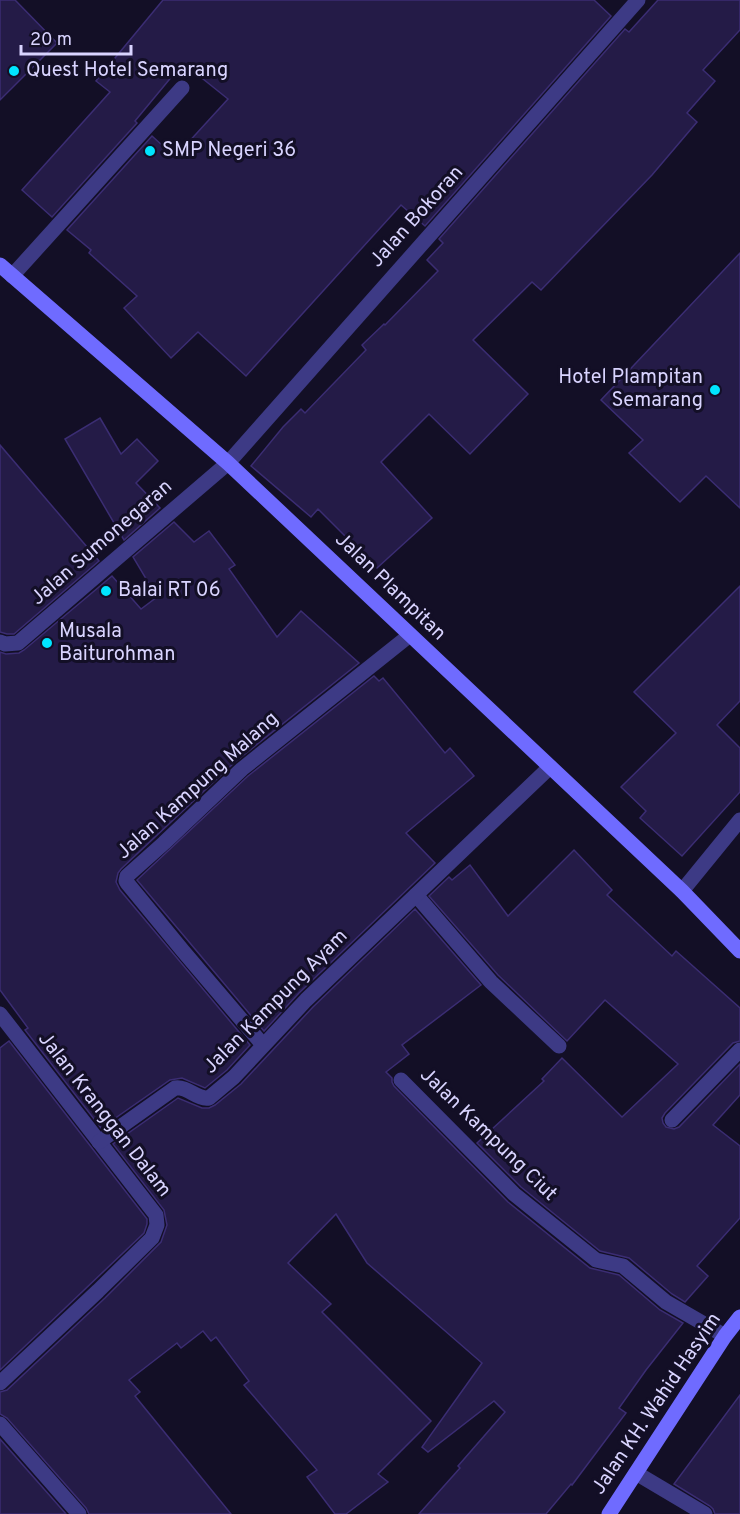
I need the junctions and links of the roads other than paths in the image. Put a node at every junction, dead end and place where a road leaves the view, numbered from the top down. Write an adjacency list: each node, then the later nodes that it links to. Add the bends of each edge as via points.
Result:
1 (638, 0): 4 (street, Jalan Bokoran)
2 (182, 88): 3 (street)
3 (6, 271): 4 (street, Jalan Plampitan)
4 (228, 463): 5 (street, Jalan Plampitan); 6 (street, Jalan Sumonegaran, via 18,643)
5 (410, 635): 7 (street, Jalan Plampitan); 13 (street, Jalan Kampung Malang, via 242,769 127,876 128,884)
6 (0, 642)
7 (550, 767): 9 (street, Jalan Plampitan); 10 (street, Jalan Kampung Ayam)
8 (740, 820): 9 (street)
9 (682, 891): 11 (street, Jalan Plampitan)
10 (416, 895): 13 (street, Jalan Kampung Ayam); 14 (street, via 491,982)
11 (740, 951)
12 (3, 1025): 18 (street, Jalan Kranggan Dalam)
13 (263, 1045): 18 (street, Jalan Kampung Ayam, via 209,1098 183,1087 175,1088)
14 (559, 1046)
15 (740, 1050): 17 (street)
16 (401, 1080): 20 (street, Jalan Kampung Ciut, via 514,1194 596,1260 623,1266 666,1302)
17 (672, 1120)
18 (99, 1142): 21 (street, Jalan Kranggan Dalam, via 156,1215 156,1231)
19 (740, 1317): 20 (street, Jalan KH. Wahid Hasyim)
20 (725, 1336): 23 (street, Jalan KH. Wahid Hasyim)
21 (0, 1383)
22 (0, 1424): 24 (street)
23 (636, 1473): 25 (street, Jalan KH. Wahid Hasyim); 26 (street)
24 (79, 1514)
25 (609, 1514)
26 (705, 1514)

